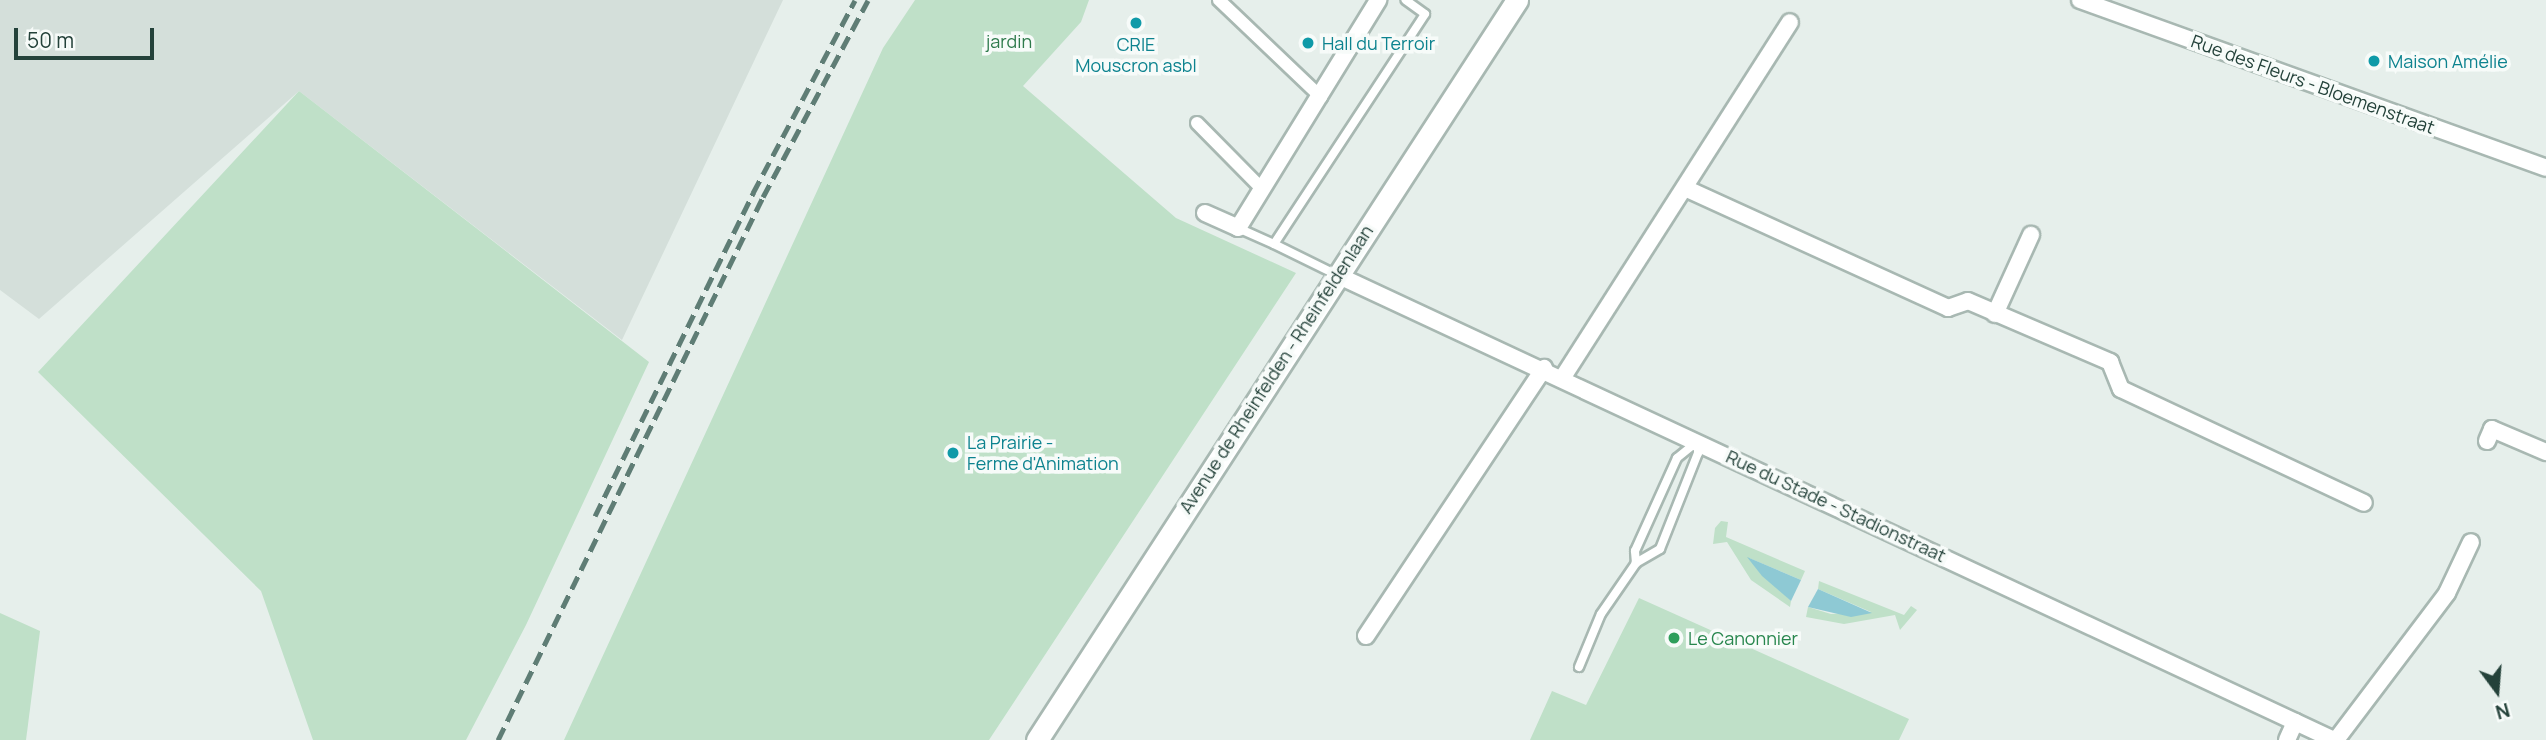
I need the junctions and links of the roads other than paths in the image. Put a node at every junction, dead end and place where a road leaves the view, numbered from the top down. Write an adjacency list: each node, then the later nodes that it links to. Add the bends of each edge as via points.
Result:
1 (1219, 0): 7 (street)
2 (1378, 0): 7 (street)
3 (1406, 0): 15 (lane, via 1425,14)
4 (1517, 0): 16 (main road, Avenue de Rheinfelden - Rheinfeldenlaan)
5 (2080, 0): 9 (street, Rue des Fleurs - Bloemenstraat)
6 (1790, 22): 11 (street)
7 (1321, 97): 10 (street)
8 (1197, 123): 10 (street)
9 (2546, 168)
10 (1261, 187): 13 (street)
11 (1687, 189): 17 (street, via 1948,308 1968,301); 19 (street)
12 (1205, 213): 13 (street)
13 (1238, 228): 15 (lane)
14 (2031, 235): 17 (street)
15 (1274, 244): 16 (lane)
16 (1337, 275): 18 (street, Rue du Stade - Stadionstraat); 29 (main road, Avenue de Rheinfelden - Rheinfeldenlaan)
17 (1995, 314): 23 (street, via 2110,362 2121,389)
18 (1544, 368): 19 (street, Rue du Stade - Stadionstraat); 26 (street)
19 (1563, 377): 20 (street, Rue du Stade - Stadionstraat)
20 (1698, 441): 25 (lane, via 1676,458 1635,551); 25 (lane, via 1698,453 1660,549); 28 (street, Rue du Stade - Stadionstraat)
21 (2487, 441): 22 (street, via 2492,429)
22 (2546, 452)
23 (2364, 503)
24 (2471, 542): 31 (street, via 2447,593)
25 (1636, 563): 27 (lane, via 1601,614)
26 (1366, 636)
27 (1579, 667)
28 (2295, 722): 30 (street); 31 (street, Rue du Stade - Stadionstraat)
29 (1037, 740)
30 (2287, 740)
31 (2335, 740)

